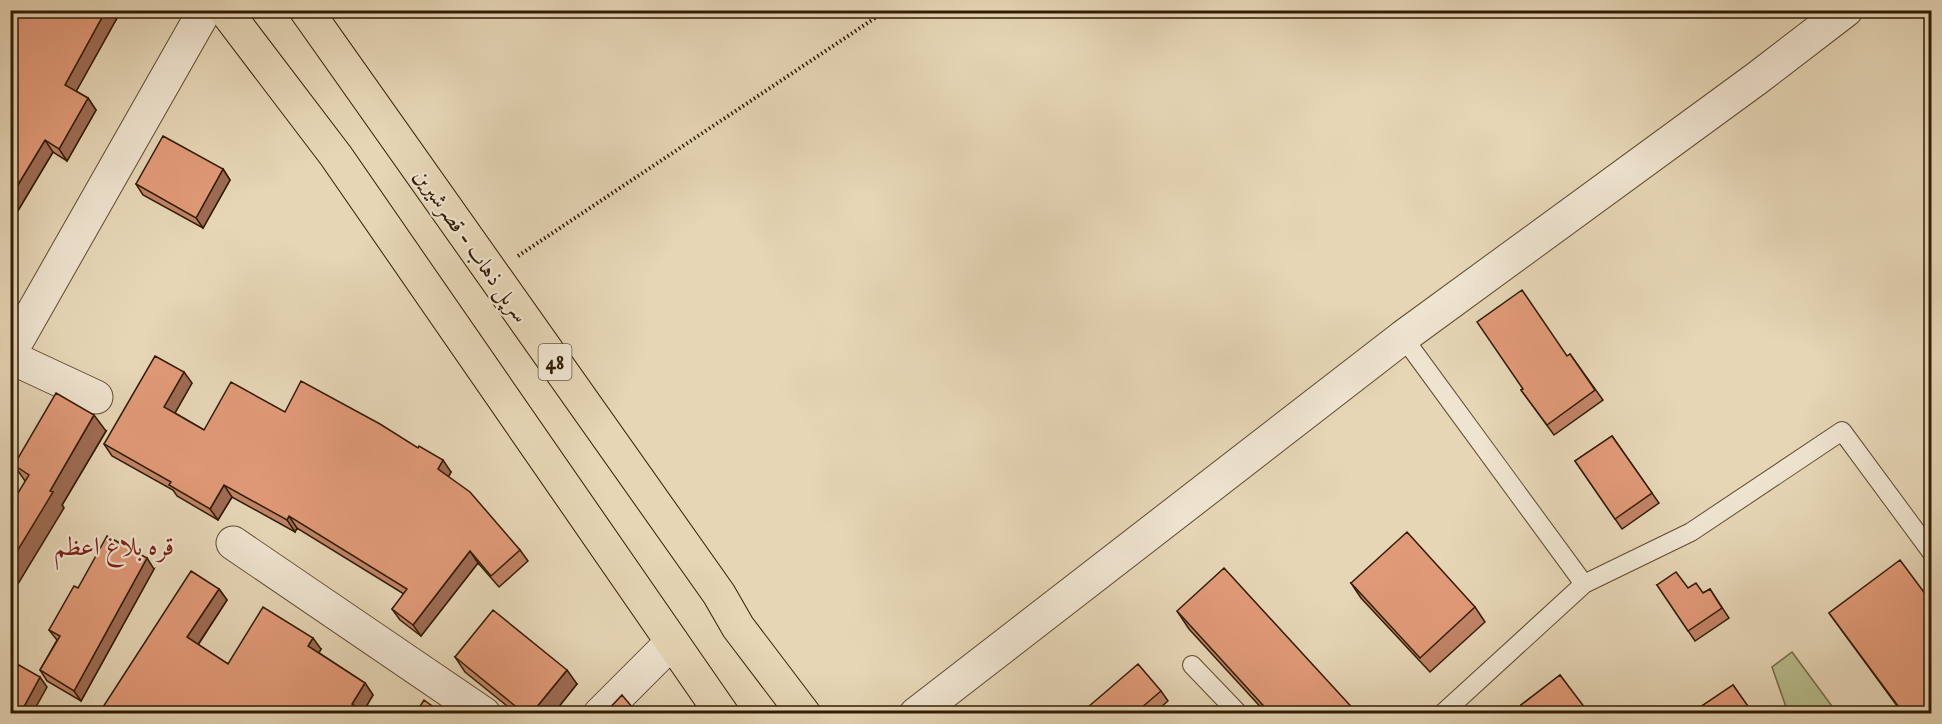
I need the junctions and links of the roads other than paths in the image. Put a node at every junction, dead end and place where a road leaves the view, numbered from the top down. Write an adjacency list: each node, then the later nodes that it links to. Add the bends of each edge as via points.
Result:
1 (205, 10): 6 (street)
2 (225, 10): 12 (main road, via 336,156)
3 (306, 10): 17 (main road, سرپل ذهاب - قصرشیرین / 48, via 712,584 738,627)
4 (1846, 10): 5 (street)
5 (1403, 337): 11 (lane); 18 (street)
6 (10, 353)
7 (10, 357): 8 (street)
8 (96, 397)
9 (233, 543): 14 (street)
10 (1932, 553): 11 (lane, via 1842,431 1691,532)
11 (1584, 584): 20 (lane)
12 (672, 642): 15 (street); 16 (main road)
13 (1192, 665): 19 (lane)
14 (484, 714)
15 (600, 714)
16 (722, 714)
17 (804, 714)
18 (916, 714)
19 (1239, 714)
20 (1442, 714)

